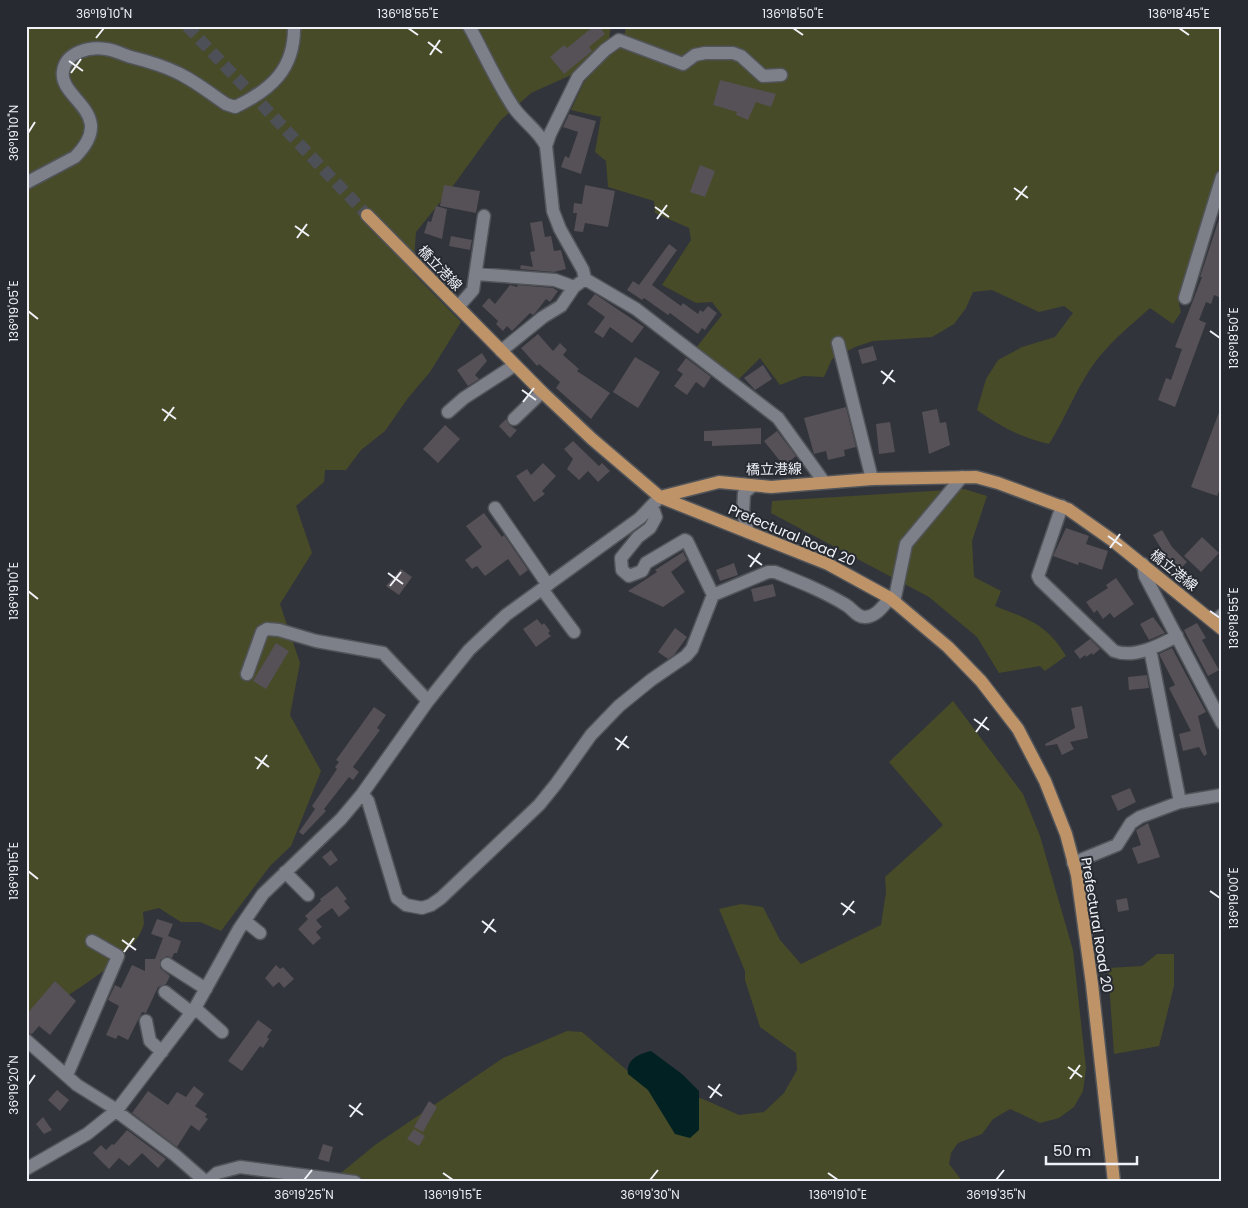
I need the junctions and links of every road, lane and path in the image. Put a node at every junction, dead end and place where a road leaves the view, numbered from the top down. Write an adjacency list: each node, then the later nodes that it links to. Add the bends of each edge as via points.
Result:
1 (294, 26): 8 (street, via 293,51 286,69 274,82 234,107 177,72 142,60 107,49 86,49 75,54 67,62 64,81 87,110 89,134 75,157)
2 (469, 26): 6 (street, via 513,106 542,137)
3 (619, 26): 4 (street)
4 (617, 41): 5 (street, via 683,64 695,55 733,54 741,56 763,76); 6 (street, via 578,77)
5 (781, 75)
6 (546, 146): 12 (street, via 553,211)
7 (1222, 177): 14 (street)
8 (26, 183)
9 (368, 215): 15 (main road, 橋立港線)
10 (484, 216): 11 (street)
11 (476, 274): 13 (street, via 554,280); 15 (street, via 473,290)
12 (585, 279): 13 (street); 24 (street, via 636,309 778,418)
13 (574, 287): 17 (street, via 560,306)
14 (1185, 298)
15 (458, 307): 17 (main road, 橋立港線)
16 (838, 343): 23 (street)
17 (501, 351): 18 (main road, 橋立港線)
18 (515, 365): 19 (main road, 橋立港線); 20 (street)
19 (542, 392): 21 (street); 26 (main road, 橋立港線)
20 (448, 412)
21 (514, 419)
22 (962, 477): 23 (main road, 橋立港線); 27 (main road, 橋立港線, via 998,482); 33 (street, via 906,544)
23 (872, 479): 24 (main road, 橋立港線)
24 (824, 482): 25 (main road, 橋立港線)
25 (751, 487): 26 (main road, 橋立港線, via 719,482); 29 (street, via 744,493 743,513)
26 (656, 501): 29 (main road, Prefectural Road 20); 31 (street, via 640,518); 32 (street, via 656,518 621,558 622,570 629,576 636,574 646,563 685,540)
27 (1062, 506): 30 (main road, 橋立港線); 37 (street, via 1038,576 1040,580 1114,650 1120,653)
28 (495, 508): 31 (street)
29 (748, 532): 33 (main road, Prefectural Road 20, via 828,564)
30 (1143, 564): 34 (main road, 橋立港線); 36 (street, via 1145,576)
31 (545, 587): 35 (street); 40 (street, via 506,615 469,650)
32 (713, 596): 33 (street, via 768,572 775,572 825,592 859,616 874,614); 42 (street, via 692,649 686,656 619,706 591,735 539,805 431,905 415,908 397,898 368,801)
33 (892, 600): 45 (main road, Prefectural Road 20, via 948,647 982,681 1018,730 1045,781 1066,834)
34 (1219, 622)
35 (574, 632)
36 (1177, 636): 37 (street); 39 (street)
37 (1150, 649): 44 (street)
38 (247, 674): 40 (street, via 262,632 279,630 316,641 382,653)
39 (1216, 697): 41 (street)
40 (428, 701): 42 (street)
41 (1222, 723)
42 (362, 794): 46 (street)
43 (1222, 795): 44 (street)
44 (1180, 802): 45 (street, via 1140,817 1117,845)
45 (1073, 862): 64 (main road, Prefectural Road 20, via 1084,918)
46 (286, 872): 47 (street); 48 (street, via 263,894)
47 (308, 895)
48 (245, 920): 49 (street); 52 (street)
49 (260, 932)
50 (92, 941): 59 (street, via 118,956)
51 (167, 964): 52 (street)
52 (206, 989): 54 (street)
53 (165, 992): 54 (street)
54 (194, 1011): 56 (street); 58 (street)
55 (146, 1021): 58 (street, via 150,1042)
56 (222, 1032)
57 (26, 1040): 59 (street)
58 (162, 1052): 60 (street)
59 (67, 1074): 60 (street)
60 (116, 1111): 61 (street, via 87,1134); 62 (street)
61 (26, 1168)
62 (206, 1182): 63 (street, via 217,1173 240,1167)
63 (355, 1182)
64 (1114, 1182)

